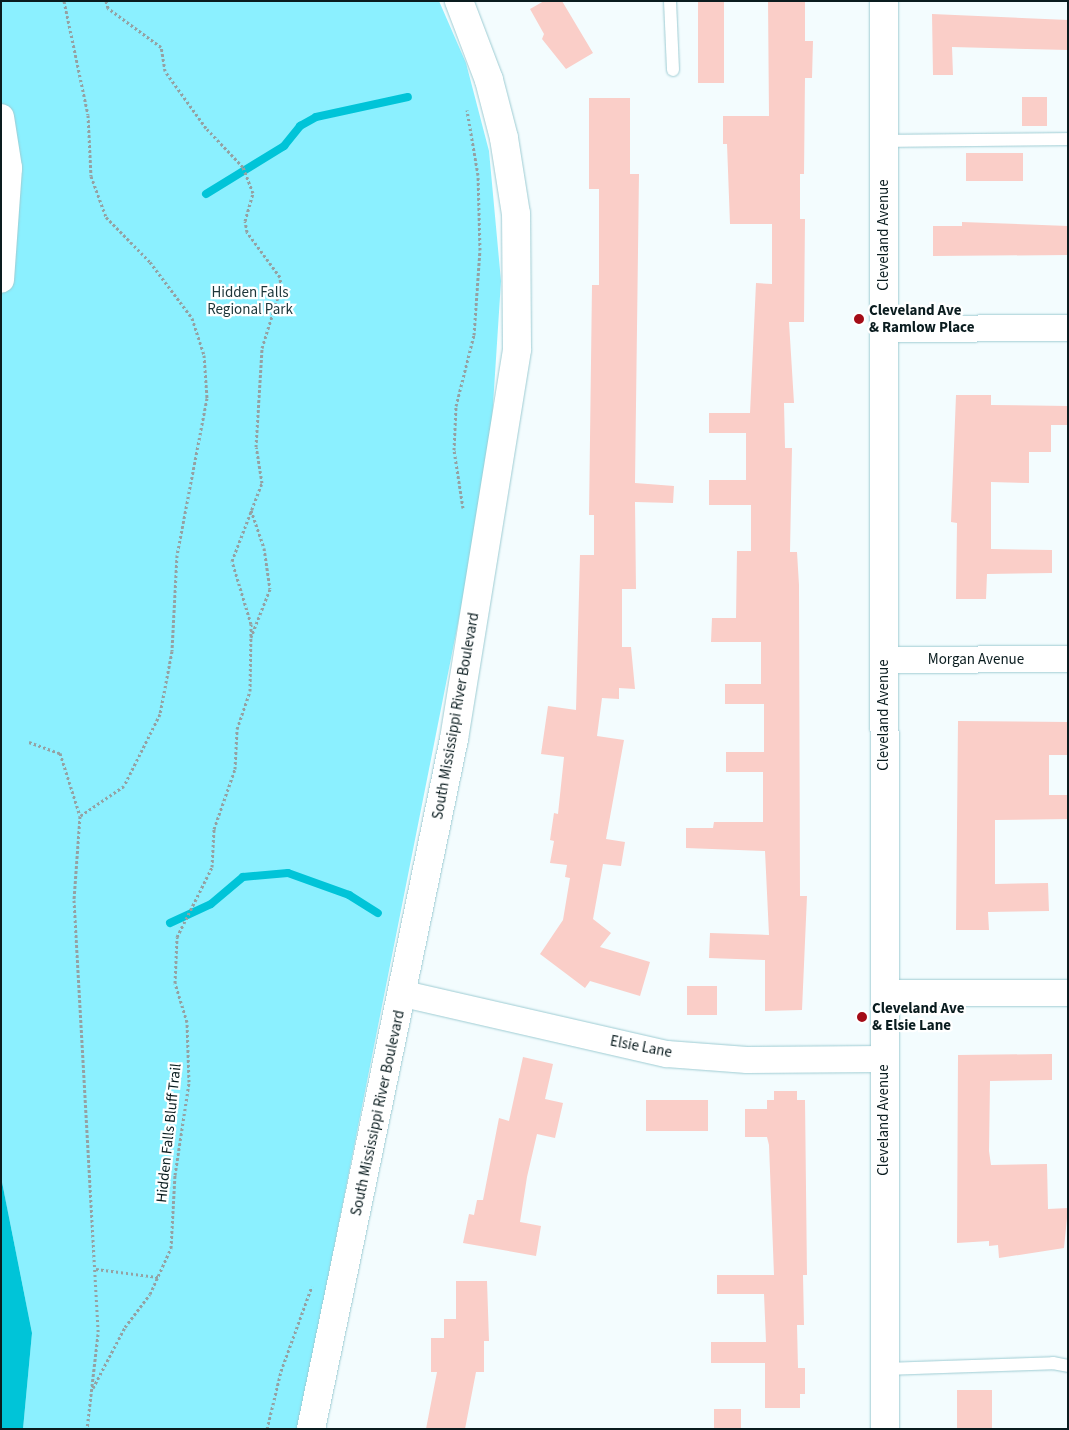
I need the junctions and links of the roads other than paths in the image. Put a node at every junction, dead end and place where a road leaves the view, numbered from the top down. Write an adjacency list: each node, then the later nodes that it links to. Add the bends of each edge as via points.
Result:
1 (459, 1): 14 (street, South Mississippi River Boulevard, via 489,80 504,138 516,214 517,350 454,738)
2 (670, 1): 4 (lane)
3 (884, 1): 6 (street, Cleveland Avenue)
4 (674, 70)
5 (1, 117): 8 (street, via 9,168)
6 (884, 140): 7 (lane); 10 (street, Cleveland Avenue)
7 (1068, 140)
8 (1, 280)
9 (1068, 328): 10 (street)
10 (883, 329): 11 (street, Cleveland Avenue)
11 (884, 660): 12 (street, Morgan Avenue); 15 (street, Cleveland Avenue)
12 (1068, 660)
13 (1068, 993): 15 (street)
14 (404, 994): 16 (street, Elsie Lane, via 667,1054 747,1060); 19 (street, South Mississippi River Boulevard)
15 (884, 994): 16 (street, Cleveland Avenue)
16 (884, 1059): 18 (street, Cleveland Avenue)
17 (1068, 1366): 18 (lane, via 1053,1363)
18 (885, 1369): 20 (street, Cleveland Avenue)
19 (311, 1429)
20 (885, 1429)

